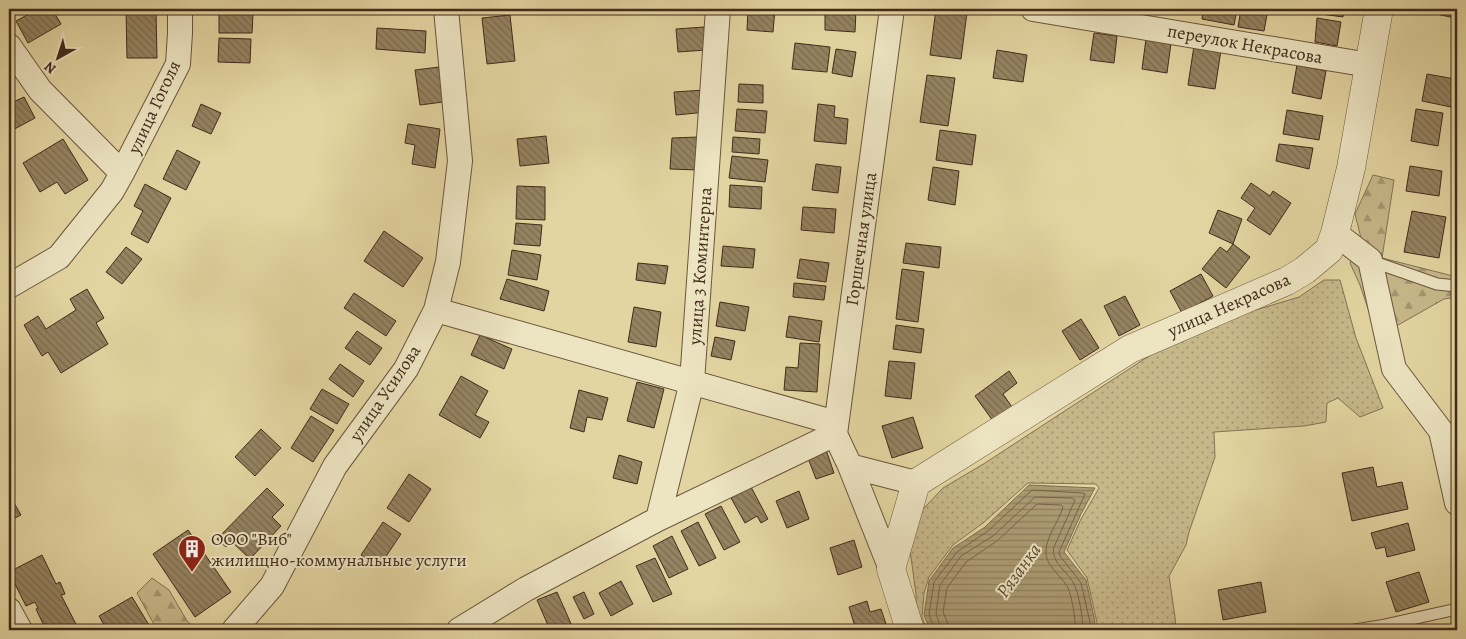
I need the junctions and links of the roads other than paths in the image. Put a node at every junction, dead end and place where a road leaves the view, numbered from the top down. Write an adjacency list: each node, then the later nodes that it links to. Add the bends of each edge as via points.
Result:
1 (180, 9): 9 (street, улица Гоголя, via 178,64)
2 (446, 9): 14 (street, улица Усилова, via 460,161 448,262)
3 (718, 9): 15 (street, улица 3 Коминтерна)
4 (892, 9): 16 (street, Горшечная улица)
5 (1033, 9): 8 (street, переулок Некрасова)
6 (1379, 9): 8 (street, улица Некрасова)
7 (9, 46): 9 (street, улица Гоголя, via 40,90)
8 (1369, 65): 10 (street, улица Некрасова, via 1351,168)
9 (122, 173): 12 (street, улица Гоголя, via 112,191 59,257)
10 (1335, 233): 11 (street); 18 (street, улица Некрасова, via 1329,250 1305,270 1130,349)
11 (1370, 260): 13 (lane, via 1437,284); 19 (street, via 1394,369 1441,431)
12 (9, 286)
13 (1457, 286)
14 (436, 310): 15 (street); 25 (street, улица Усилова, via 406,369 335,466 272,586)
15 (692, 382): 16 (street); 20 (street, улица 3 Коминтерна)
16 (835, 429): 17 (street); 20 (street)
17 (850, 466): 18 (street); 21 (street)
18 (916, 483): 21 (street)
19 (1457, 503)
20 (658, 519): 26 (street, via 526,589)
21 (891, 569): 27 (street)
22 (1457, 609): 28 (lane)
23 (9, 610): 24 (street)
24 (20, 630)
25 (234, 630)
26 (459, 630)
27 (910, 630)
28 (1355, 630)

